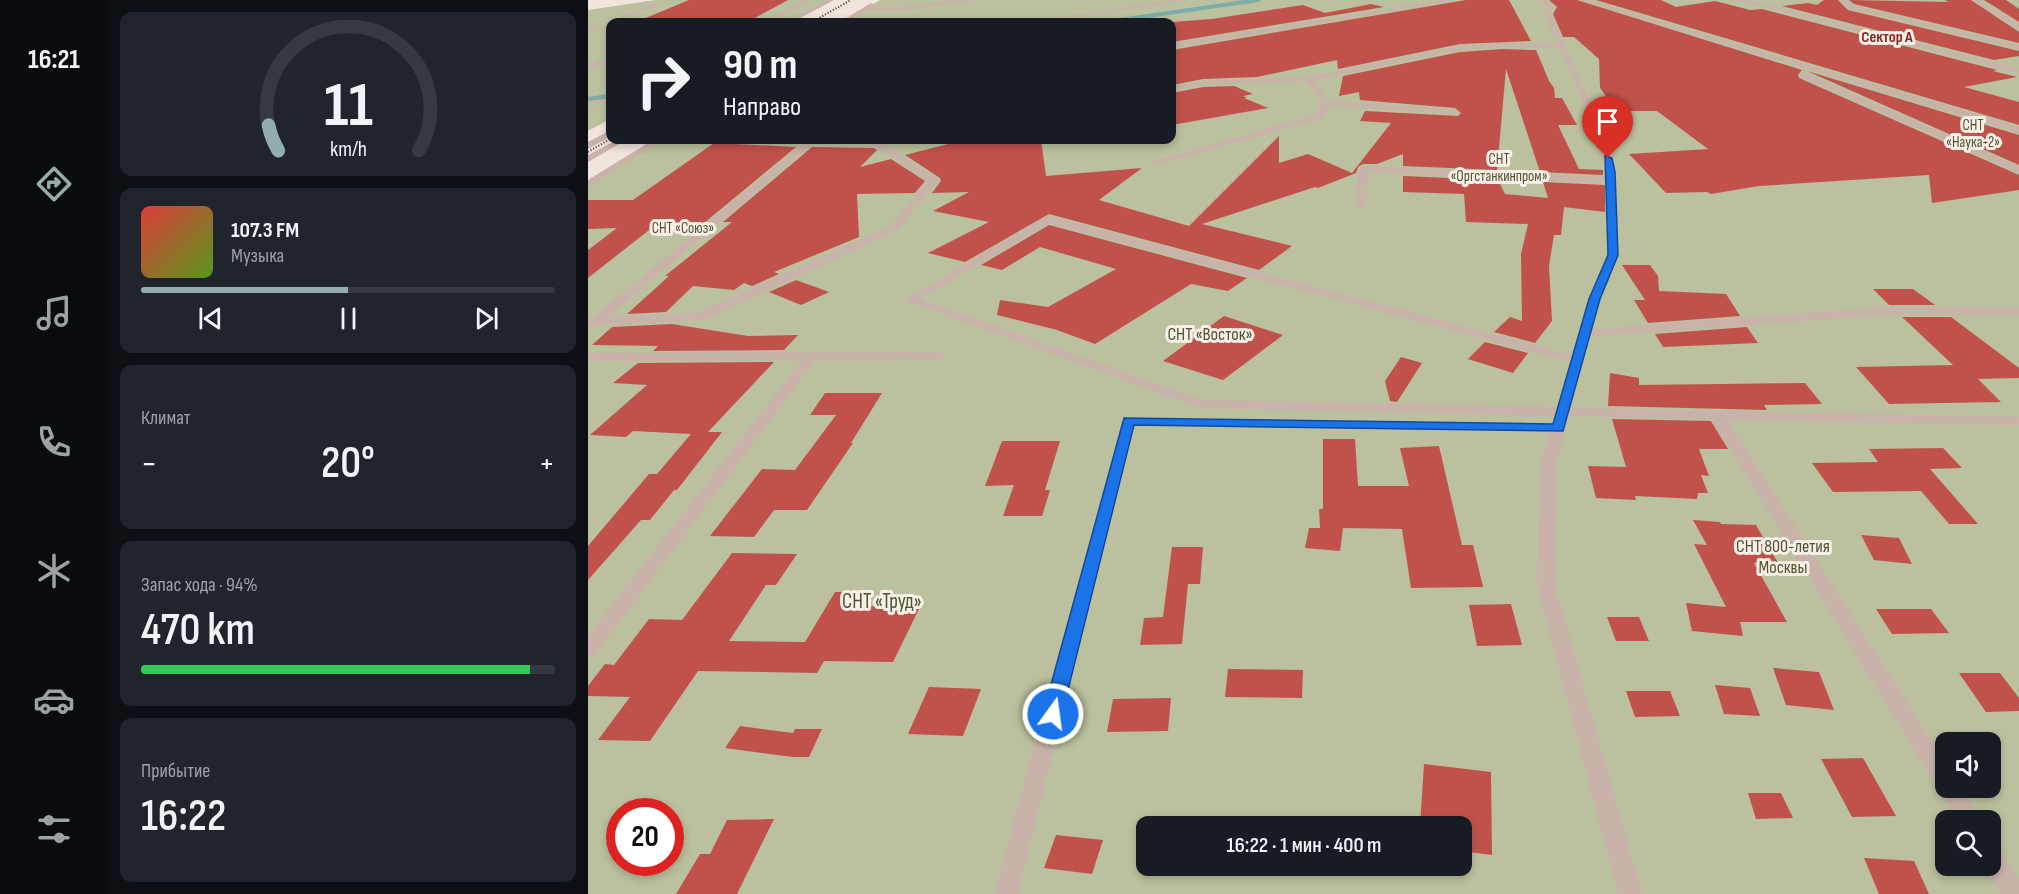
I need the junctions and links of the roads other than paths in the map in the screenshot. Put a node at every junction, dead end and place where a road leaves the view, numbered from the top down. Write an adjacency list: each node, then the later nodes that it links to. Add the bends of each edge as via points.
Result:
1 (808, 0): 15 (street)
2 (831, 0): 16 (street)
3 (880, 0): 13 (street)
4 (972, 0): 13 (street)
5 (1185, 0): 18 (street)
6 (1454, 0): 24 (street)
7 (1543, 0): 25 (street, via 1552,9 1547,14)
8 (1582, 0): 27 (street)
9 (1740, 0): 30 (street)
10 (1843, 0): 26 (street, via 1851,7)
11 (1976, 0): 22 (street)
12 (647, 2): 14 (street, via 656,5)
13 (864, 9): 17 (street)
14 (624, 18)
15 (774, 18)
16 (797, 18)
17 (849, 18)
18 (1064, 18)
19 (606, 25): 20 (street)
20 (600, 27): 21 (street); 23 (street)
21 (588, 28)
22 (2019, 28)
23 (606, 29)
24 (1176, 45)
25 (1560, 46): 31 (street, via 1460,48); 47 (street, via 1605,144)
26 (2019, 47)
27 (1745, 49): 37 (street); 46 (street)
28 (606, 63): 29 (street)
29 (588, 65)
30 (2019, 71)
31 (1309, 79): 32 (street, via 1203,83); 34 (street)
32 (1176, 88)
33 (606, 102): 35 (street)
34 (1325, 103): 36 (street); 45 (street, via 1321,116)
35 (588, 104)
36 (1455, 112)
37 (2019, 130)
38 (606, 136): 43 (street)
39 (615, 144): 44 (street)
40 (652, 144): 48 (street)
41 (808, 144): 51 (street)
42 (877, 144): 51 (street, via 934,180 894,228 699,317)
43 (588, 146)
44 (588, 159)
45 (1154, 163)
46 (2019, 170)
47 (1611, 180): 49 (street, via 1364,169); 52 (street, via 1613,255 1594,299)
48 (588, 184)
49 (1362, 206)
50 (2019, 311): 52 (street, via 1890,311)
51 (592, 322)
52 (1585, 333): 56 (street)
53 (812, 356): 54 (street); 55 (street); 60 (street)
54 (939, 356)
55 (588, 357)
56 (1577, 360): 58 (street); 58 (street, via 1048,219 910,300 1200,404)
57 (1717, 415): 58 (street); 59 (street); 61 (street)
58 (1560, 420): 63 (street, via 1128,421); 64 (street, via 1548,465 1546,585)
59 (2019, 421)
60 (588, 650)
61 (1935, 765)
62 (2001, 872): 65 (street)
63 (1006, 894)
64 (1630, 894)
65 (2015, 894)

